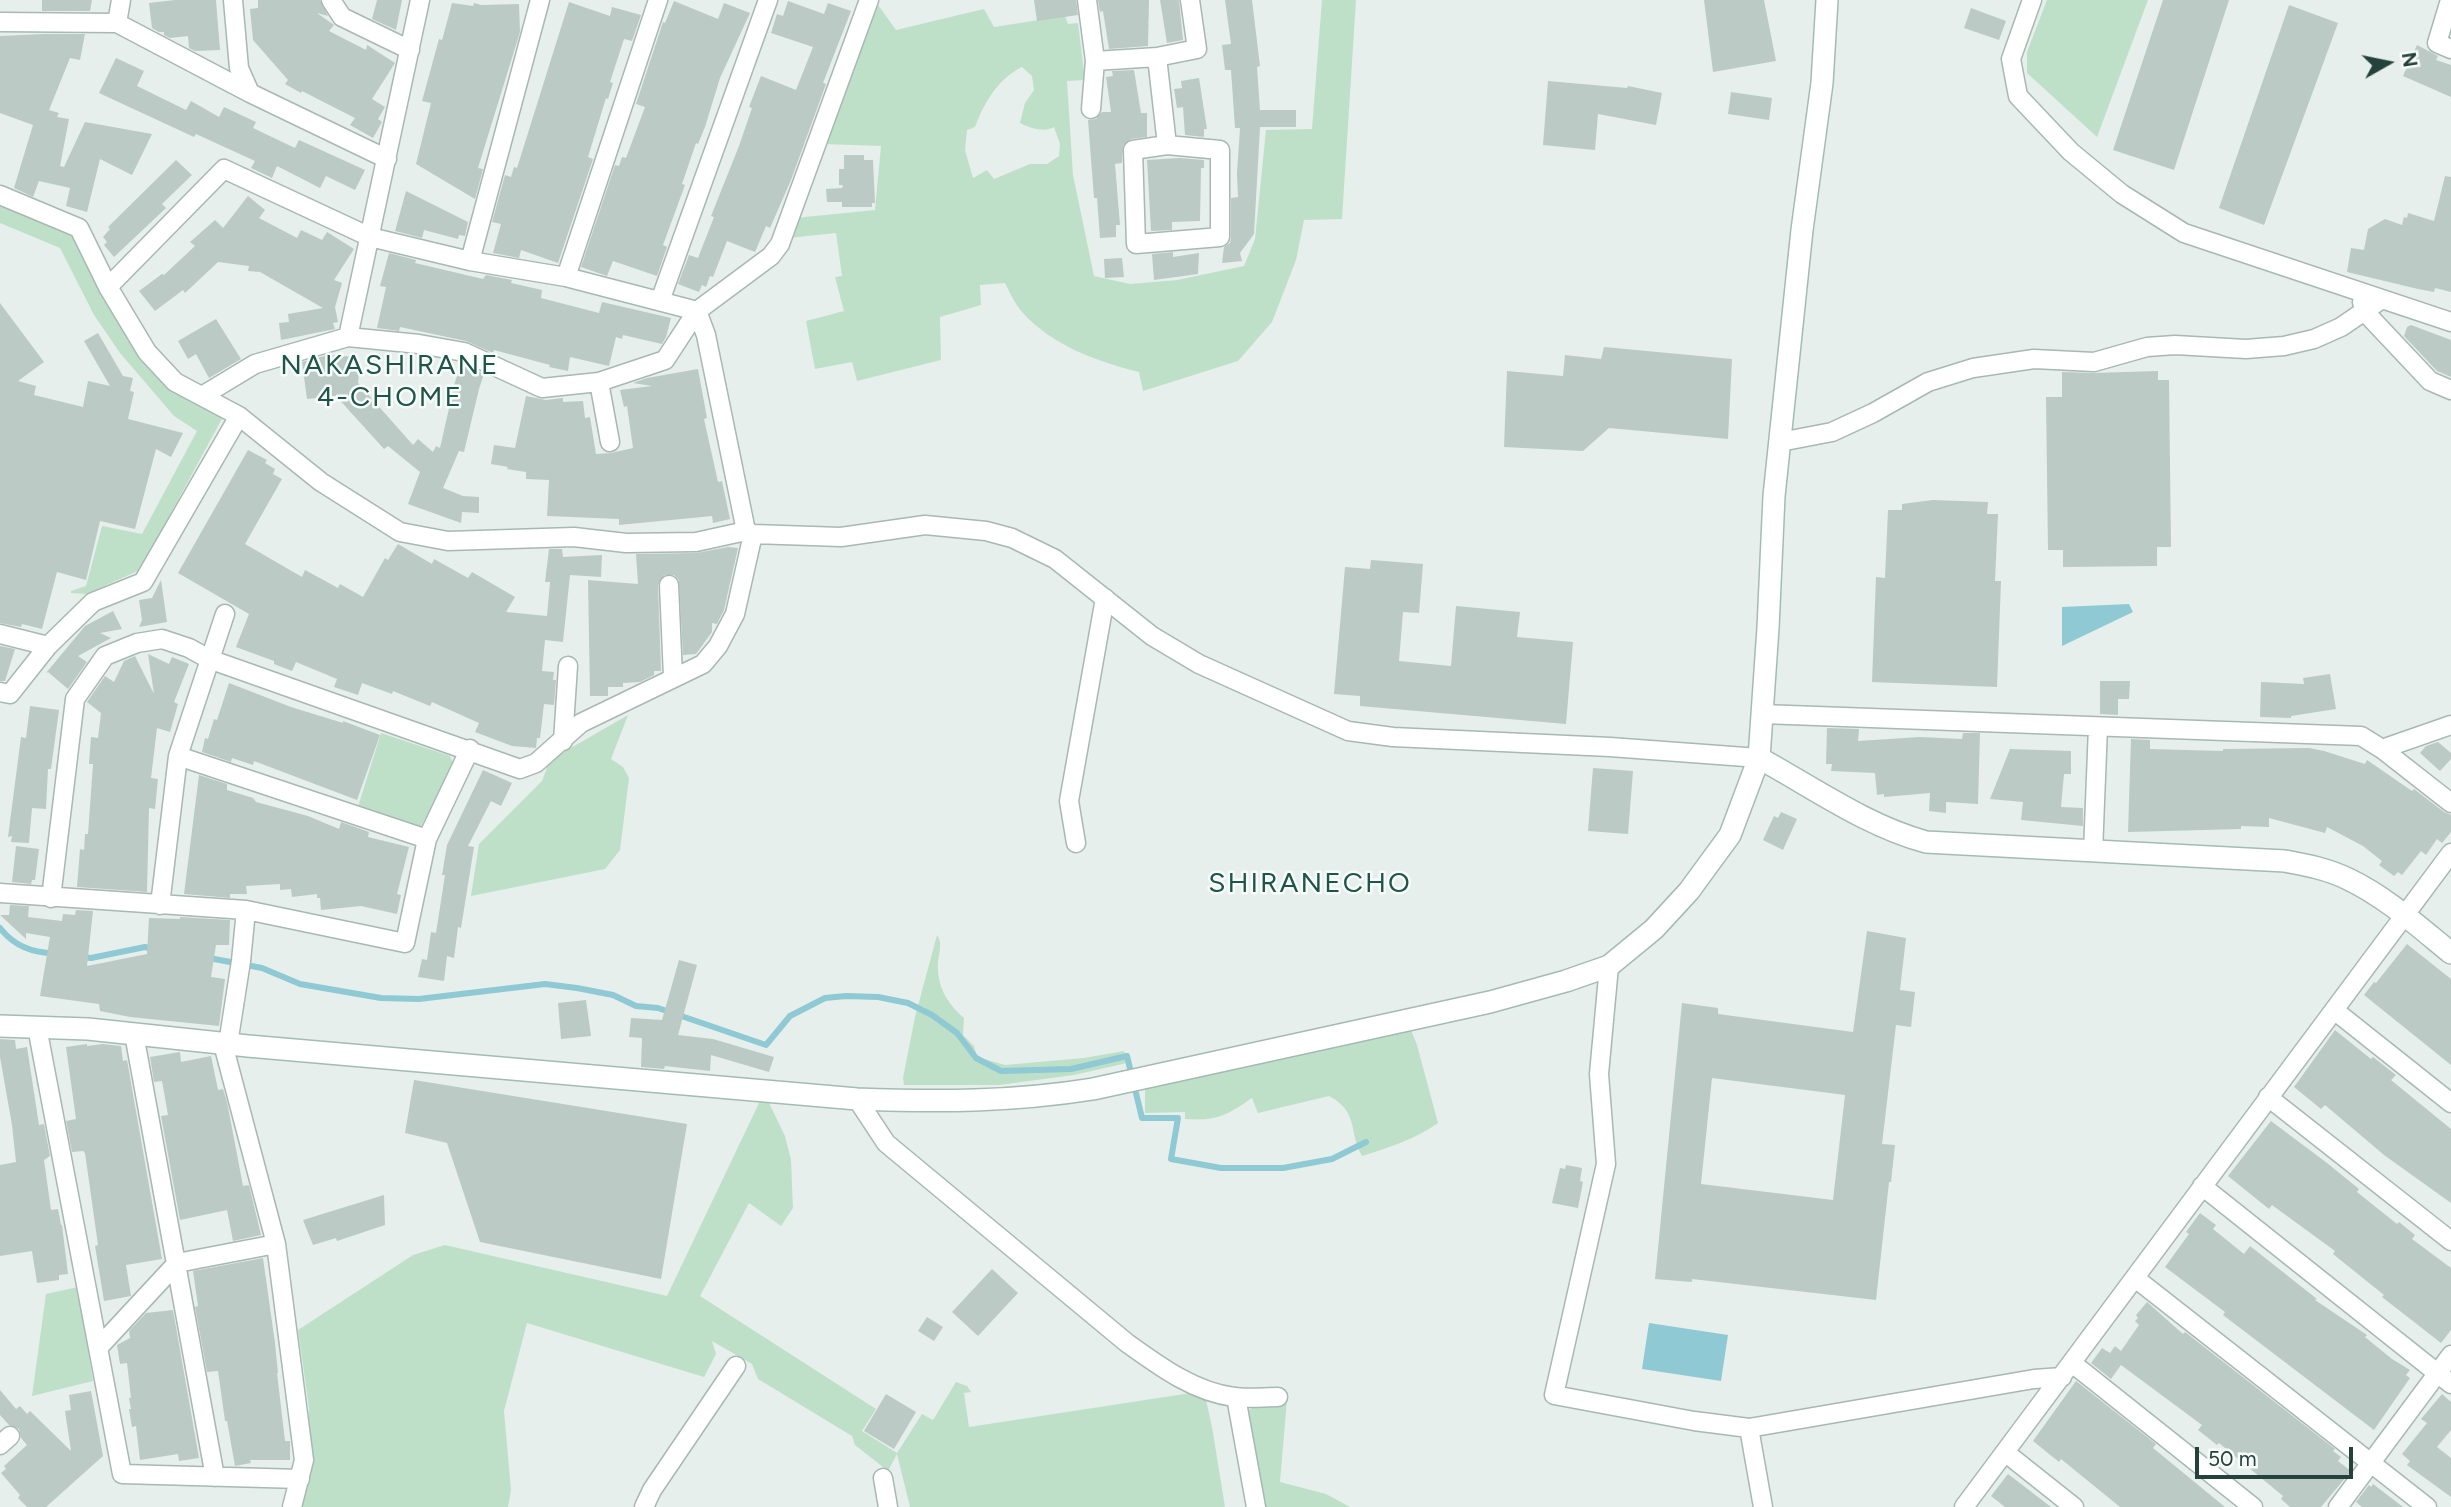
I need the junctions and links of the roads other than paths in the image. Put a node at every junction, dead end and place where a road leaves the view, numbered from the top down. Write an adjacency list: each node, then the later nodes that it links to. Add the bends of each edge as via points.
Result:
1 (121, 0): 15 (street)
2 (233, 0): 20 (street, via 239,68)
3 (331, 0): 17 (street, via 342,17)
4 (420, 0): 17 (street)
5 (540, 0): 26 (street)
6 (658, 0): 27 (street)
7 (768, 0): 31 (street)
8 (869, 0): 32 (street, via 780,244 771,256)
9 (1087, 0): 19 (street)
10 (1190, 0): 18 (street, via 1197,49)
11 (1827, 0): 41 (street, via 1822,83)
12 (2032, 0): 29 (street, via 2011,59 2018,96 2071,152 2122,194 2184,233)
13 (2450, 0): 16 (street, via 2437,43)
14 (0, 22): 15 (street)
15 (117, 23): 20 (street)
16 (2451, 49)
17 (410, 50): 23 (street)
18 (1157, 57): 19 (street); 22 (street)
19 (1096, 61): 21 (street)
20 (250, 93): 23 (street)
21 (1091, 109)
22 (1167, 145): 22 (street, via 1220,150 1220,237 1136,244 1133,150)
23 (387, 159): 25 (street)
24 (0, 195): 28 (street, via 79,228)
25 (370, 237): 26 (street); 28 (street, via 225,169); 35 (street)
26 (470, 261): 27 (street)
27 (566, 276): 31 (street)
28 (108, 287): 38 (street, via 147,352 175,382)
29 (2360, 292): 30 (street); 33 (street)
30 (2382, 299): 33 (street); 34 (street)
31 (660, 301): 32 (street)
32 (697, 311): 36 (street, via 665,360); 42 (street)
33 (2365, 312): 37 (street, via 2430,381); 41 (street, via 2314,339 2284,346 2175,345 2147,347 2094,362 2034,359 1973,368 1928,382 1832,432)
34 (2451, 322)
35 (348, 337): 36 (street, via 464,352 542,388); 38 (street, via 255,364)
36 (599, 382): 40 (street)
37 (2451, 390)
38 (202, 396): 39 (street)
39 (239, 416): 42 (street, via 321,482 400,531 448,541 573,537 626,543 696,542); 47 (street, via 143,582 93,602)
40 (610, 442)
41 (1780, 442): 52 (street)
42 (749, 532): 44 (street, via 841,537 925,525 986,531 1055,559); 50 (street, via 735,614 727,631 703,664)
43 (668, 585): 50 (street)
44 (1105, 598): 59 (street, via 1152,636 1199,664 1348,731); 62 (street, via 1069,801)
45 (225, 614): 48 (street)
46 (0, 634): 47 (street)
47 (48, 646): 51 (street, via 10,694)
48 (209, 659): 56 (street); 58 (street); 66 (street, via 162,639 137,643 105,656 75,699)
49 (568, 666): 55 (street)
50 (673, 677): 55 (street, via 582,723)
51 (0, 692)
52 (1762, 714): 54 (street); 59 (street)
53 (2451, 725): 57 (street)
54 (2098, 727): 57 (street, via 2361,736); 63 (street)
55 (562, 741): 56 (street, via 536,763 520,769)
56 (470, 749): 61 (street)
57 (2382, 749): 60 (street)
58 (178, 757): 61 (street); 67 (street)
59 (1759, 758): 63 (street, via 1866,821 1899,835 1926,842); 71 (street, via 1730,835 1654,929)
60 (2451, 803)
61 (427, 839): 68 (street, via 405,943)
62 (1076, 843)
63 (2093, 852): 69 (street, via 2317,867 2349,879)
64 (2451, 853): 69 (street)
65 (0, 893): 66 (street)
66 (51, 898): 67 (street)
67 (160, 905): 68 (street)
68 (246, 910): 76 (street)
69 (2404, 915): 70 (street); 72 (street)
70 (2451, 953)
71 (1609, 966): 78 (street, via 1490,1002 1093,1089 981,1101); 92 (street, via 1599,1074 1606,1164 1554,1395)
72 (2334, 1010): 77 (street); 79 (street)
73 (0, 1026): 74 (street)
74 (37, 1027): 75 (street); 85 (street)
75 (134, 1034): 76 (street); 83 (street)
76 (226, 1044): 78 (street); 82 (street)
77 (2268, 1097): 80 (street); 81 (street)
78 (857, 1099): 90 (street, via 886,1143 1127,1343 1182,1379)
79 (2451, 1103)
80 (2202, 1186): 84 (street); 89 (street)
81 (2451, 1241)
82 (276, 1244): 83 (street); 97 (street, via 304,1460)
83 (177, 1263): 85 (street); 95 (street)
84 (2135, 1278): 88 (street); 94 (street)
85 (99, 1347): 95 (street, via 122,1474)
86 (2451, 1355): 89 (street)
87 (736, 1366): 99 (street)
88 (2067, 1370): 92 (street); 93 (street); 105 (street)
89 (2444, 1379): 94 (street)
90 (1236, 1397): 91 (street); 101 (street)
91 (1278, 1397)
92 (1749, 1428): 102 (street)
93 (2006, 1453): 103 (street); 104 (street)
94 (2371, 1463): 106 (street); 107 (street)
95 (215, 1477): 97 (street)
96 (883, 1478): 100 (street)
97 (300, 1479): 98 (street)
98 (292, 1507)
99 (644, 1507)
100 (888, 1507)
101 (1256, 1507)
102 (1763, 1507)
103 (1964, 1507)
104 (2074, 1507)
105 (2253, 1507)
106 (2338, 1507)
107 (2427, 1507)

